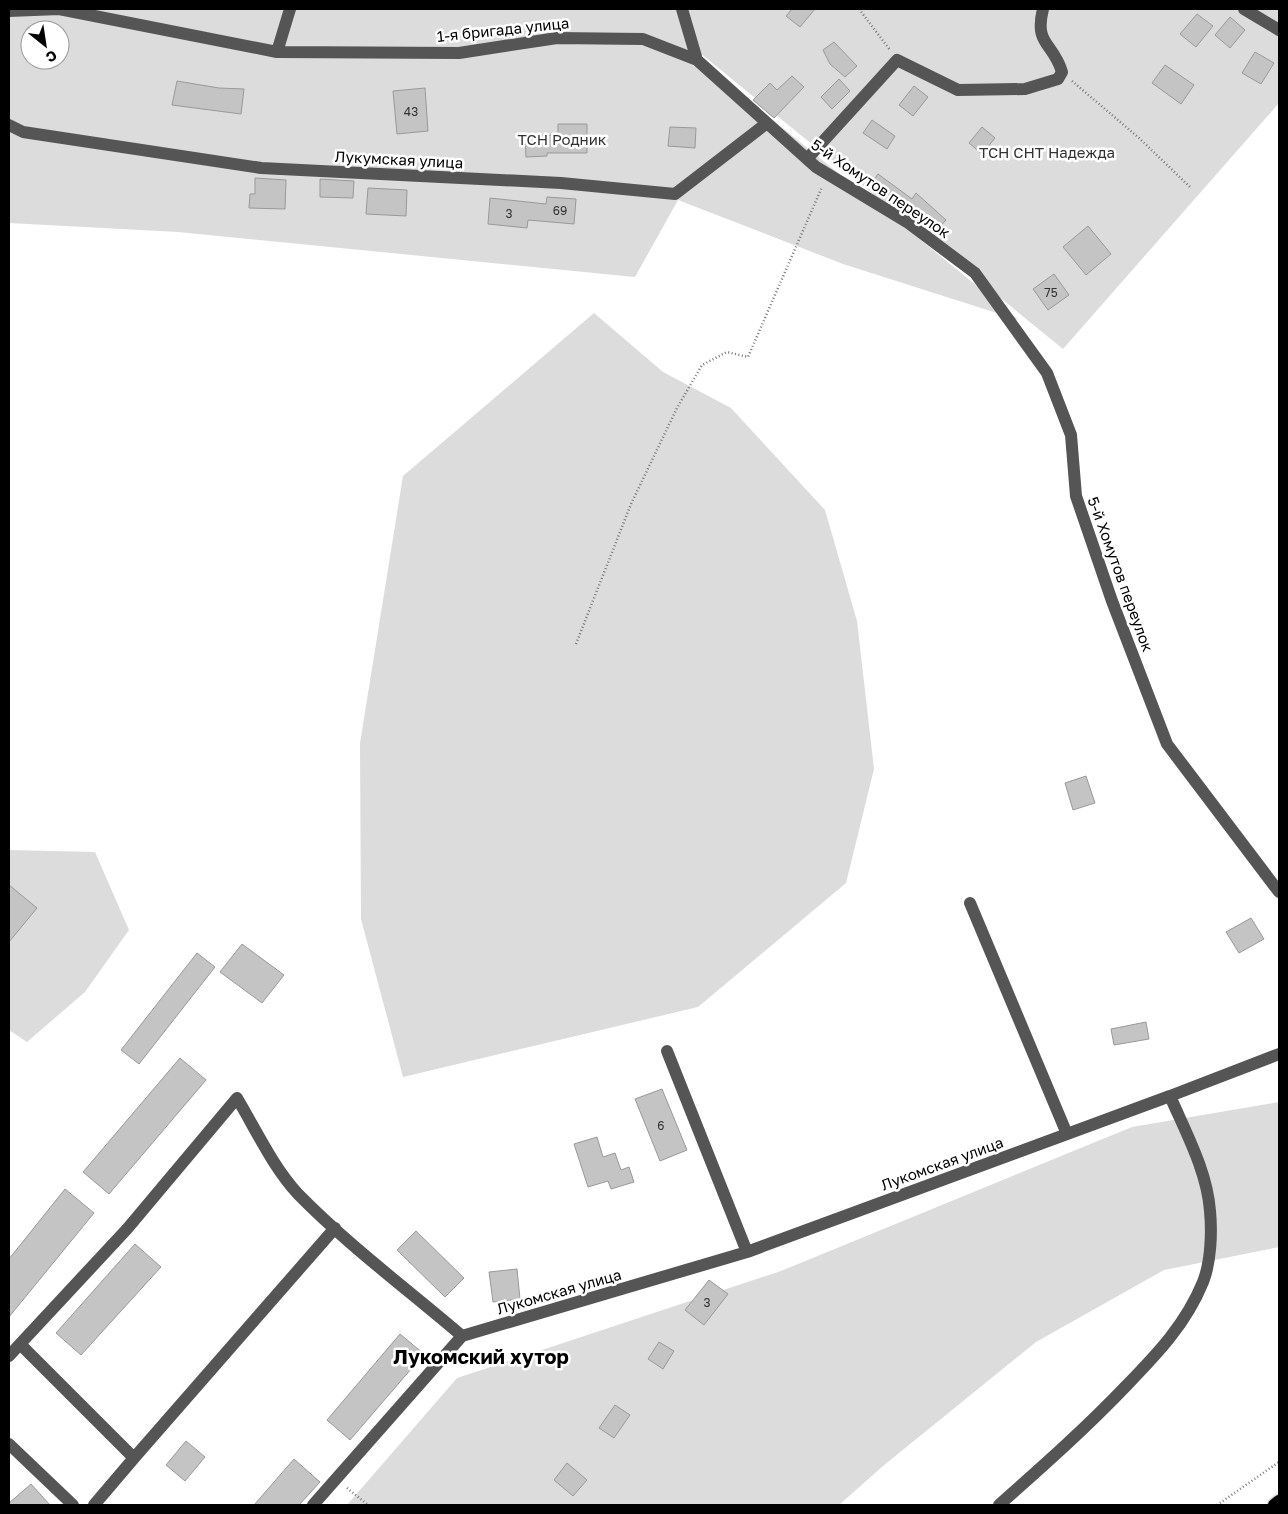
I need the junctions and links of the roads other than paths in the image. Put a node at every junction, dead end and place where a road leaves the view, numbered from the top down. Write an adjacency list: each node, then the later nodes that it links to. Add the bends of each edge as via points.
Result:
1 (290, 9): 7 (street)
2 (682, 9): 8 (street)
3 (1043, 9): 11 (street, via 1039,26 1045,44 1058,59 1062,72 1058,79 1025,89 958,90 897,60)
4 (1244, 9): 6 (street)
5 (9, 11): 7 (street, 1-я бригада улица, via 59,9)
6 (1279, 30)
7 (278, 52): 8 (street, 1-я бригада улица, via 459,52 556,38 643,39)
8 (697, 60): 9 (street, 5-й Хомутов переулок)
9 (767, 123): 10 (street, Лукумская улица, via 675,194 561,183 261,168 23,132); 11 (street, 5-й Хомутов переулок)
10 (9, 125)
11 (807, 159): 12 (street, 5-й Хомутов переулок, via 907,222 975,274 1047,374 1071,435 1076,496 1167,744)
12 (1279, 892)
13 (970, 903): 17 (street)
14 (667, 1051): 19 (street)
15 (1279, 1054): 16 (street)
16 (1170, 1096): 17 (street, Лукомская улица); 29 (street, via 1199,1166 1209,1204 1209,1253 1204,1280 1169,1341 1090,1423)
17 (1068, 1134): 19 (street, Лукомская улица)
18 (335, 1228): 20 (street); 21 (street, via 298,1193 279,1169 237,1098 127,1229); 24 (street)
19 (747, 1252): 20 (street, Лукомская улица)
20 (462, 1336): 28 (street)
21 (20, 1344): 22 (street); 24 (street)
22 (9, 1356)
23 (9, 1444): 26 (street)
24 (134, 1458): 27 (street)
25 (1279, 1501): 30 (main road)
26 (73, 1505)
27 (94, 1505)
28 (314, 1505)
29 (999, 1505)
30 (1274, 1505)

